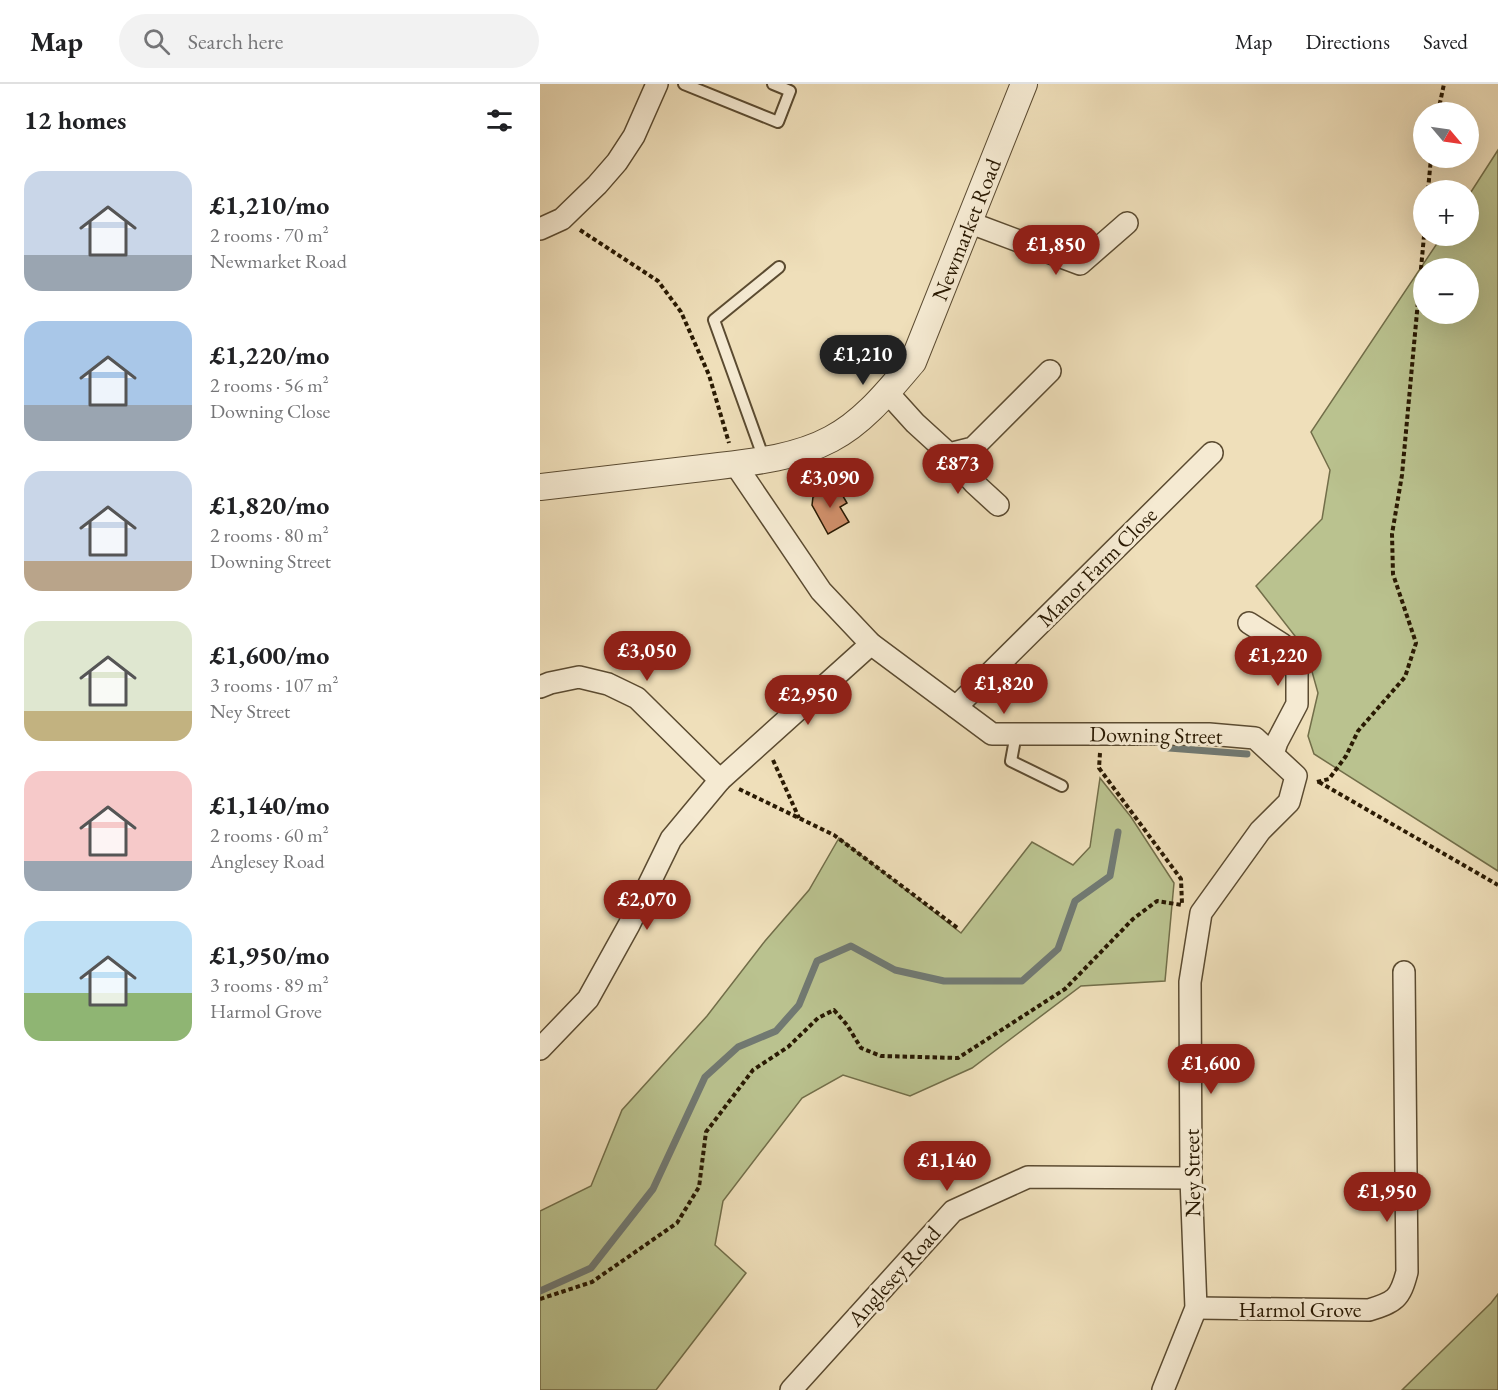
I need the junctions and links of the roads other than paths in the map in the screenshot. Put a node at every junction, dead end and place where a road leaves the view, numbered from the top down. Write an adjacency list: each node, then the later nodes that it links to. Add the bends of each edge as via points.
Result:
1 (657, 84): 7 (street, via 634,136 617,162 562,219)
2 (684, 84): 3 (lane, via 778,122 790,91)
3 (772, 84)
4 (1024, 84): 5 (street, Newmarket Road)
5 (968, 222): 6 (street, via 1080,264); 10 (street, Newmarket Road, via 913,362)
6 (1127, 223)
7 (540, 229)
8 (779, 267): 13 (lane, via 714,320)
9 (1050, 371): 12 (street, via 973,448)
10 (887, 392): 12 (street); 13 (street, Newmarket Road, via 832,439 800,452)
11 (1212, 453): 20 (street, Manor Farm Close)
12 (949, 454): 16 (street)
13 (764, 459): 14 (street, Newmarket Road)
14 (735, 464): 15 (street, Newmarket Road); 18 (street, Downing Street, via 821,591)
15 (540, 486)
16 (998, 505)
17 (1249, 623): 22 (street, via 1282,644 1297,670 1297,704)
18 (871, 644): 20 (street, Downing Street); 23 (street)
19 (540, 687): 23 (street, via 579,678 608,684 637,698)
20 (956, 706): 21 (street, Downing Street, via 992,734)
21 (1016, 734): 22 (street, Downing Street, via 1209,734 1255,738); 24 (lane, via 1011,761)
22 (1273, 754): 25 (street, Downing Street, via 1296,776)
23 (720, 780): 27 (street, via 671,839 588,999)
24 (1062, 786)
25 (1291, 796): 28 (street, Ney Street, via 1188,912)
26 (1404, 972): 29 (street, Harmol Grove, via 1407,1272 1402,1293 1369,1310)
27 (540, 1049)
28 (1191, 1178): 29 (street, Ney Street); 30 (street, Anglesey Road, via 1028,1177 953,1211)
29 (1196, 1308): 31 (street, Ney Street)
30 (791, 1390)
31 (1163, 1390)

